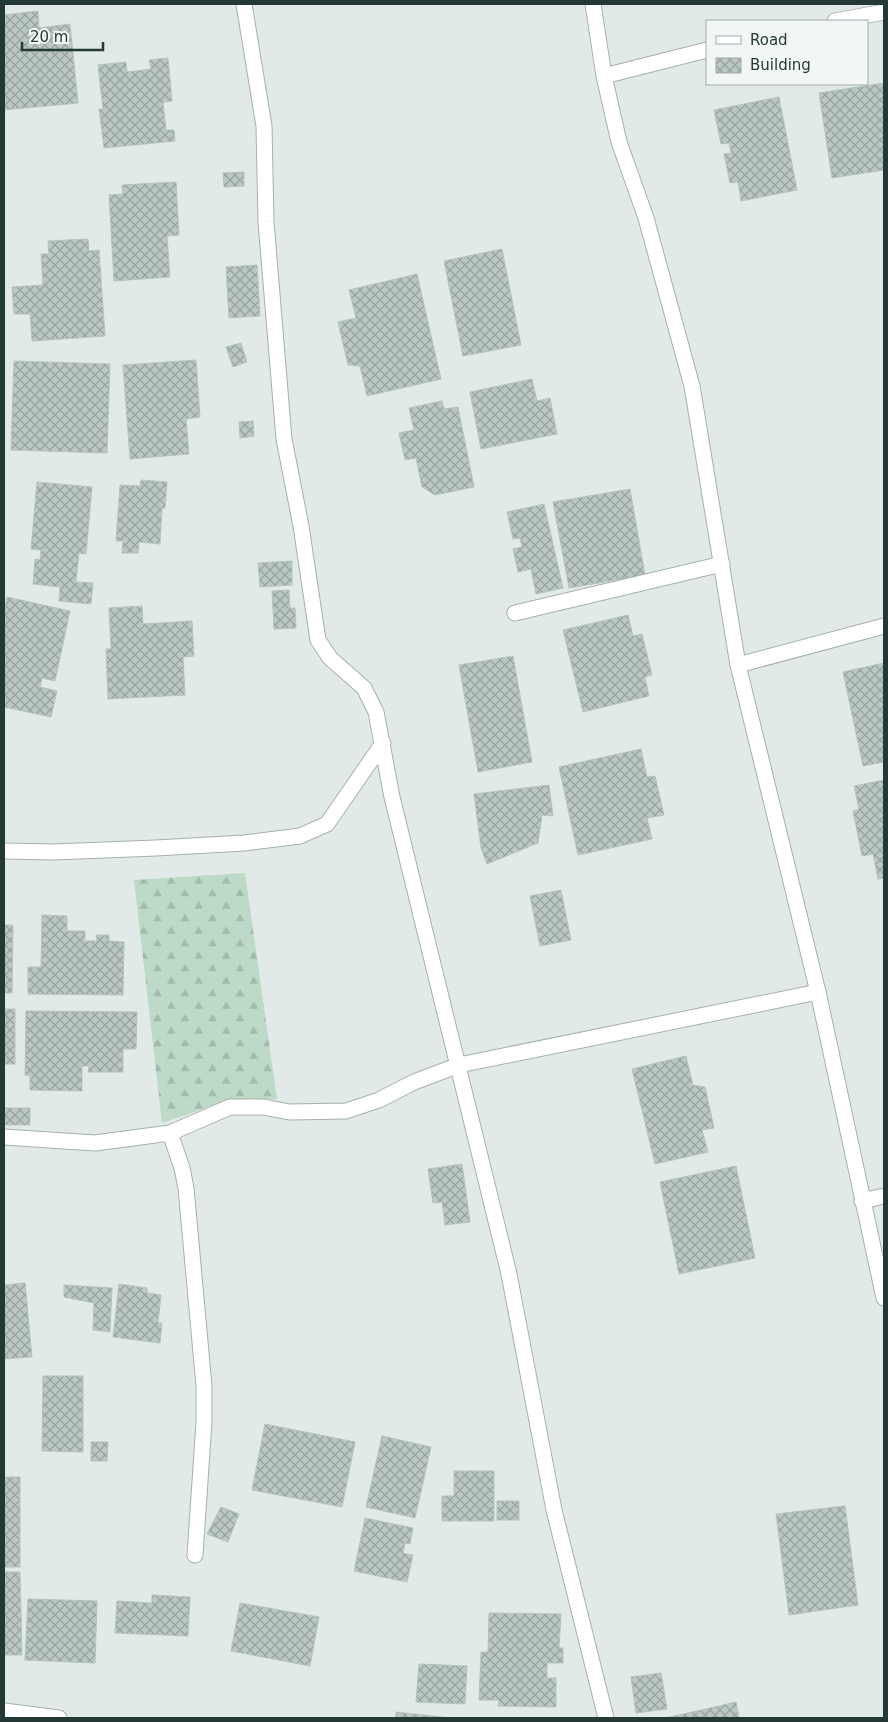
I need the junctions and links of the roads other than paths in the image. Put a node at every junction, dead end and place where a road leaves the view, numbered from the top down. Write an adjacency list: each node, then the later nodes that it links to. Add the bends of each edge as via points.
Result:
1 (244, 4): 11 (street, via 264,126 266,222 284,438 318,640 330,658 364,688 376,712)
2 (593, 4): 6 (street)
3 (884, 12): 4 (street)
4 (840, 20)
5 (706, 50): 6 (street)
6 (604, 76): 7 (street, via 619,142 646,218 692,386)
7 (722, 564): 8 (street); 10 (street)
8 (515, 613)
9 (884, 626): 10 (street)
10 (738, 665): 13 (street)
11 (383, 742): 12 (street, via 327,824 300,836 156,848); 14 (street, via 392,797)
12 (4, 851)
13 (818, 992): 14 (street); 18 (street)
14 (459, 1065): 15 (street, via 346,1111 230,1108); 23 (street, via 509,1274 554,1510)
15 (170, 1133): 16 (street, via 95,1143); 20 (street, via 186,1188 204,1386)
16 (4, 1137)
17 (884, 1196): 18 (street)
18 (862, 1201): 19 (street)
19 (884, 1298)
20 (195, 1555)
21 (4, 1711): 22 (street)
22 (59, 1718)
23 (606, 1718)

